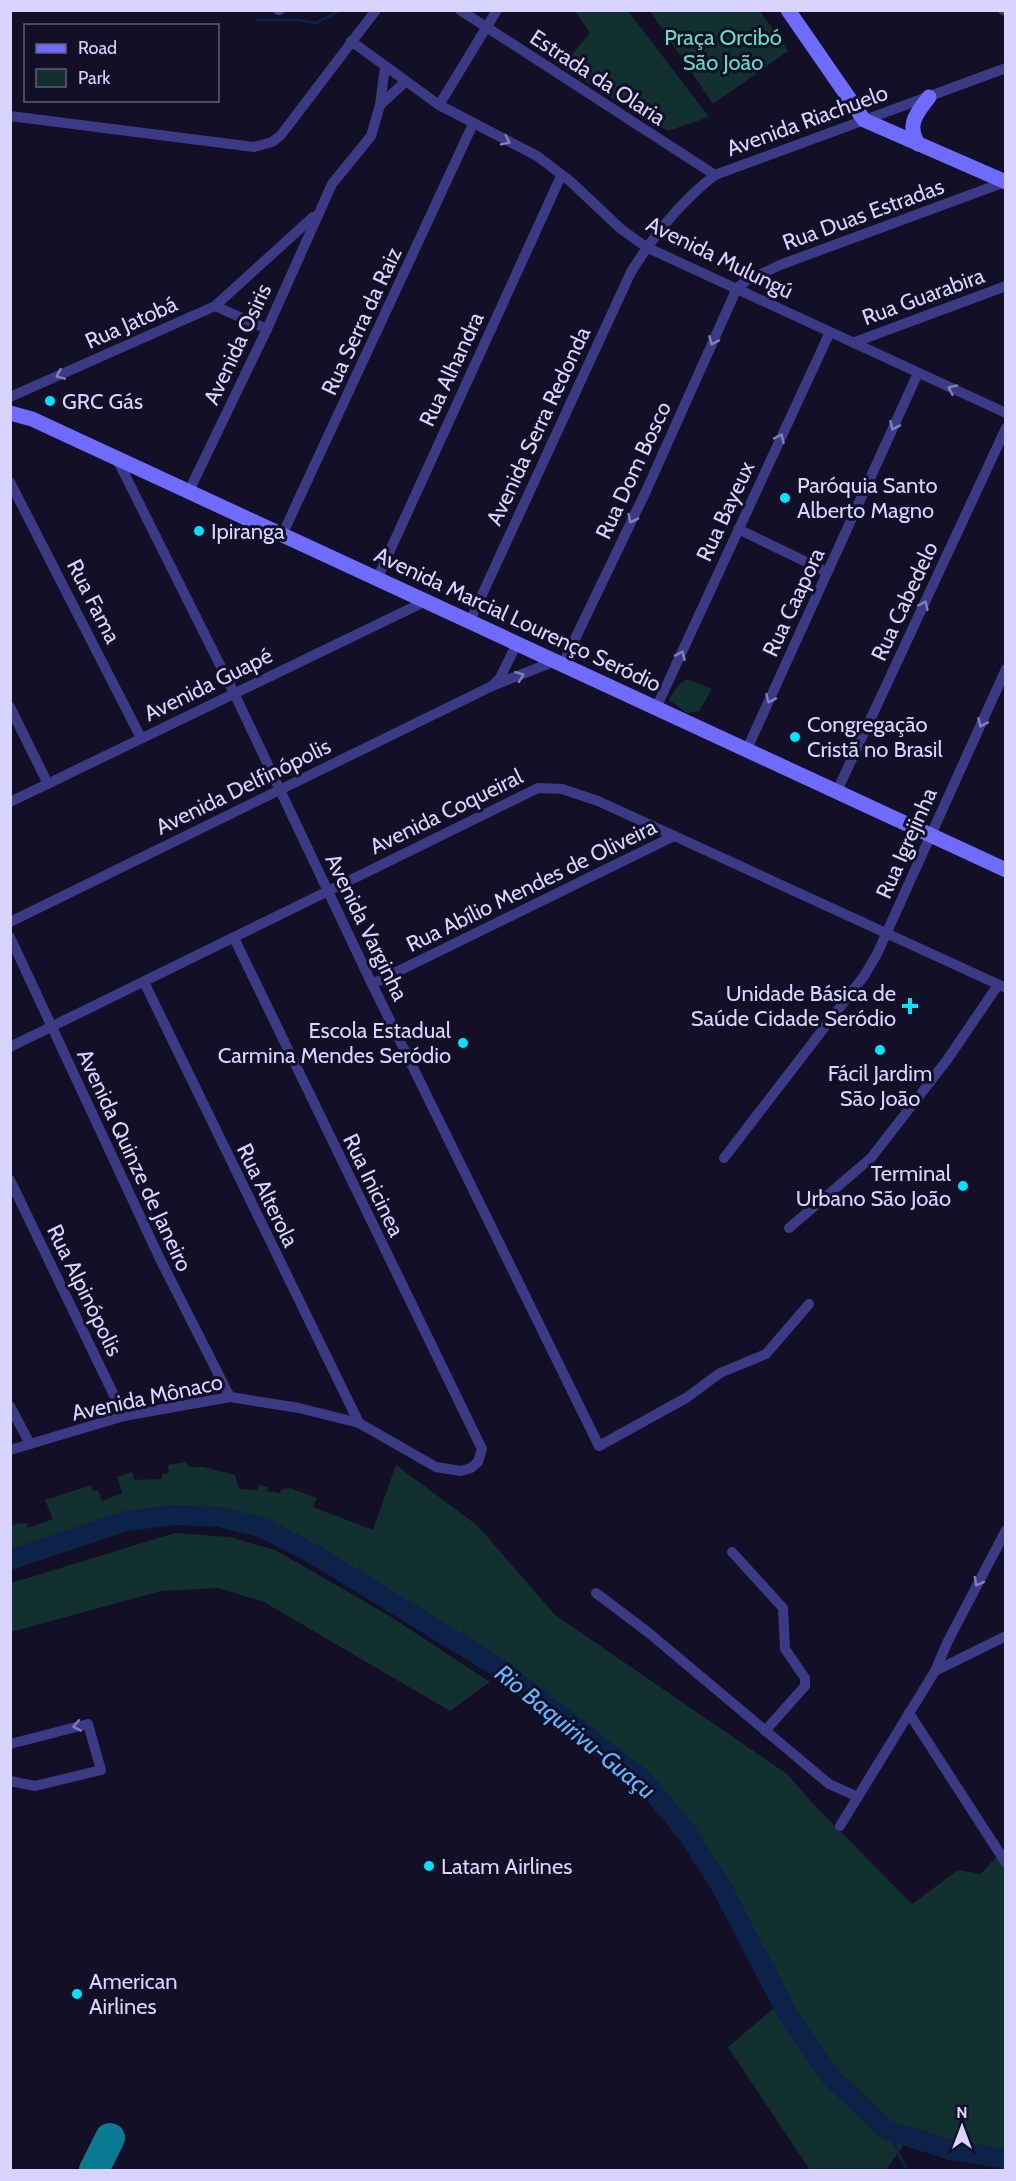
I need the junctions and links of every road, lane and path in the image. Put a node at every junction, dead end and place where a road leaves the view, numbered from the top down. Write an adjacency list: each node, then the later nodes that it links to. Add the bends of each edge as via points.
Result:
1 (376, 10): 6 (street)
2 (460, 10): 5 (street, Estrada da Olaria)
3 (497, 10): 5 (street)
4 (788, 10): 14 (main road)
5 (486, 28): 12 (street); 17 (street, Estrada da Olaria)
6 (351, 41): 7 (street, Avenida Mulungú); 13 (street, via 281,135 262,146)
7 (385, 67): 9 (street, Avenida Mulungú); 11 (street, Avenida Osiris)
8 (1005, 68): 10 (street, Avenida Riachuelo)
9 (405, 82): 11 (street, Avenida Osiris); 12 (street, Avenida Mulungú)
10 (929, 97): 14 (street, Avenida Riachuelo); 16 (main road, via 912,121)
11 (380, 105): 20 (street, Avenida Osiris, via 367,141 341,171)
12 (439, 105): 15 (street, Avenida Mulungú)
13 (10, 116)
14 (864, 120): 16 (main road); 17 (street, Avenida Riachuelo)
15 (473, 124): 18 (street, Avenida Mulungú, one-way to 18, via 537,156); 37 (street, Rua Serra da Raiz)
16 (918, 144): 19 (main road)
17 (715, 175): 21 (street, Avenida Riachuelo, via 686,199)
18 (561, 176): 21 (street, Avenida Mulungú); 39 (street, Rua Alhandra)
19 (1005, 182): 22 (street, Rua Duas Estradas, via 780,265)
20 (317, 213): 24 (street, Avenida Osiris); 25 (street, Avenida Osiris)
21 (646, 247): 22 (street, Avenida Mulungú); 41 (street, Avenida Serra Redonda, via 549,446)
22 (737, 288): 26 (street, Avenida Mulungú); 43 (street, Rua Dom Bosco, one-way to 43, via 647,489)
23 (1002, 290): 27 (street, Rua Guarabira)
24 (215, 306): 25 (street); 29 (street, Rua Jatobá, one-way to 29)
25 (267, 329): 35 (street, Avenida Osiris)
26 (830, 332): 27 (street, Avenida Mulungú); 36 (street, Rua Bayeux, one-way to 26)
27 (855, 342): 28 (street, Avenida Mulungú)
28 (918, 373): 31 (street, Avenida Mulungú, one-way to 28); 38 (street, Rua Caapora, one-way to 38)
29 (10, 397)
30 (10, 413): 33 (main road, Avenida Marcial Lourenço Seródio)
31 (1005, 413)
32 (1005, 428): 53 (street, Rua Cabedelo, one-way to 32)
33 (116, 456): 35 (main road, Avenida Marcial Lourenço Seródio); 46 (street, Avenida Varginha)
34 (10, 482): 49 (street, Rua Fama)
35 (189, 491): 37 (main road, Avenida Marcial Lourenço Seródio)
36 (738, 529): 38 (street); 48 (street, Rua Bayeux, one-way to 36)
37 (283, 533): 39 (main road, Avenida Marcial Lourenço Seródio)
38 (827, 572): 50 (street, Rua Caapora, one-way to 50)
39 (377, 579): 40 (main road, Avenida Marcial Lourenço Seródio)
40 (424, 602): 41 (main road, Avenida Marcial Lourenço Seródio); 46 (street, Avenida Guapé)
41 (469, 623): 42 (main road, Avenida Marcial Lourenço Seródio)
42 (516, 645): 43 (main road, Avenida Marcial Lourenço Seródio); 45 (street, Avenida Delfinópolis)
43 (557, 664): 45 (street, Avenida Delfinópolis, one-way to 43); 48 (main road, Avenida Marcial Lourenço Seródio)
44 (1005, 669): 55 (street, Rua Igrejinha, one-way to 55)
45 (492, 686): 52 (street, Avenida Delfinópolis)
46 (234, 693): 49 (street, Avenida Guapé); 52 (street, Avenida Varginha)
47 (10, 707): 51 (street)
48 (656, 708): 50 (main road, Avenida Marcial Lourenço Seródio)
49 (141, 738): 51 (street, Avenida Guapé)
50 (747, 749): 53 (main road, Avenida Marcial Lourenço Seródio)
51 (48, 784): 54 (street, Avenida Guapé)
52 (280, 790): 58 (street, Avenida Varginha); 59 (street, Avenida Delfinópolis)
53 (837, 791): 55 (main road, Avenida Marcial Lourenço Seródio)
54 (10, 802)
55 (931, 835): 57 (main road, Avenida Marcial Lourenço Seródio); 60 (street, Rua Igrejinha)
56 (674, 836): 58 (street, Avenida Coqueiral, via 576,792 538,788); 60 (street, Avenida Coqueiral); 64 (street, Rua Abílio Mendes de Oliveira)
57 (1005, 870)
58 (328, 891): 62 (street, Avenida Coqueiral); 64 (street, Avenida Varginha)
59 (10, 922)
60 (886, 935): 65 (street, Avenida Coqueiral); 68 (street, Rua Igrejinha, via 864,976)
61 (10, 937): 66 (street, Avenida Quinze de Janeiro)
62 (234, 938): 63 (street, Avenida Coqueiral); 77 (street, Rua Inicinea)
63 (144, 982): 66 (street, Avenida Coqueiral); 75 (street, Rua Alterola)
64 (372, 984): 71 (street, Avenida Varginha, via 599,1446 686,1398 720,1373 766,1354)
65 (1002, 986): 70 (street, via 871,1158)
66 (51, 1028): 67 (street, Avenida Coqueiral); 72 (street, Avenida Quinze de Janeiro)
67 (10, 1047)
68 (724, 1158)
69 (10, 1180): 74 (street, Rua Alpinópolis)
70 (789, 1228)
71 (809, 1304)
72 (230, 1397): 74 (street, Avenida Mônaco); 75 (street, Avenida Mônaco)
73 (10, 1406): 76 (street)
74 (124, 1416): 76 (street, Avenida Mônaco)
75 (359, 1423): 77 (street, Avenida Mônaco, via 448,1470 471,1468 478,1462)
76 (30, 1444): 78 (street, Avenida Mônaco)
77 (482, 1449)
78 (10, 1450)
79 (1005, 1530): 83 (street, one-way to 83)
80 (732, 1552): 87 (street, via 783,1608 785,1648 805,1678 805,1686)
81 (596, 1593): 87 (street)
82 (1005, 1636): 84 (street)
83 (948, 1641): 84 (street, via 952,1649); 85 (street)
84 (970, 1654): 85 (street)
85 (935, 1671): 86 (street)
86 (909, 1713): 90 (street); 92 (street)
87 (765, 1731): 90 (street, via 829,1784)
88 (10, 1744): 89 (street, one-way to 88, via 35,1786 101,1770 88,1724)
89 (10, 1781)
90 (858, 1797): 91 (street)
91 (840, 1826)
92 (1005, 1863)

